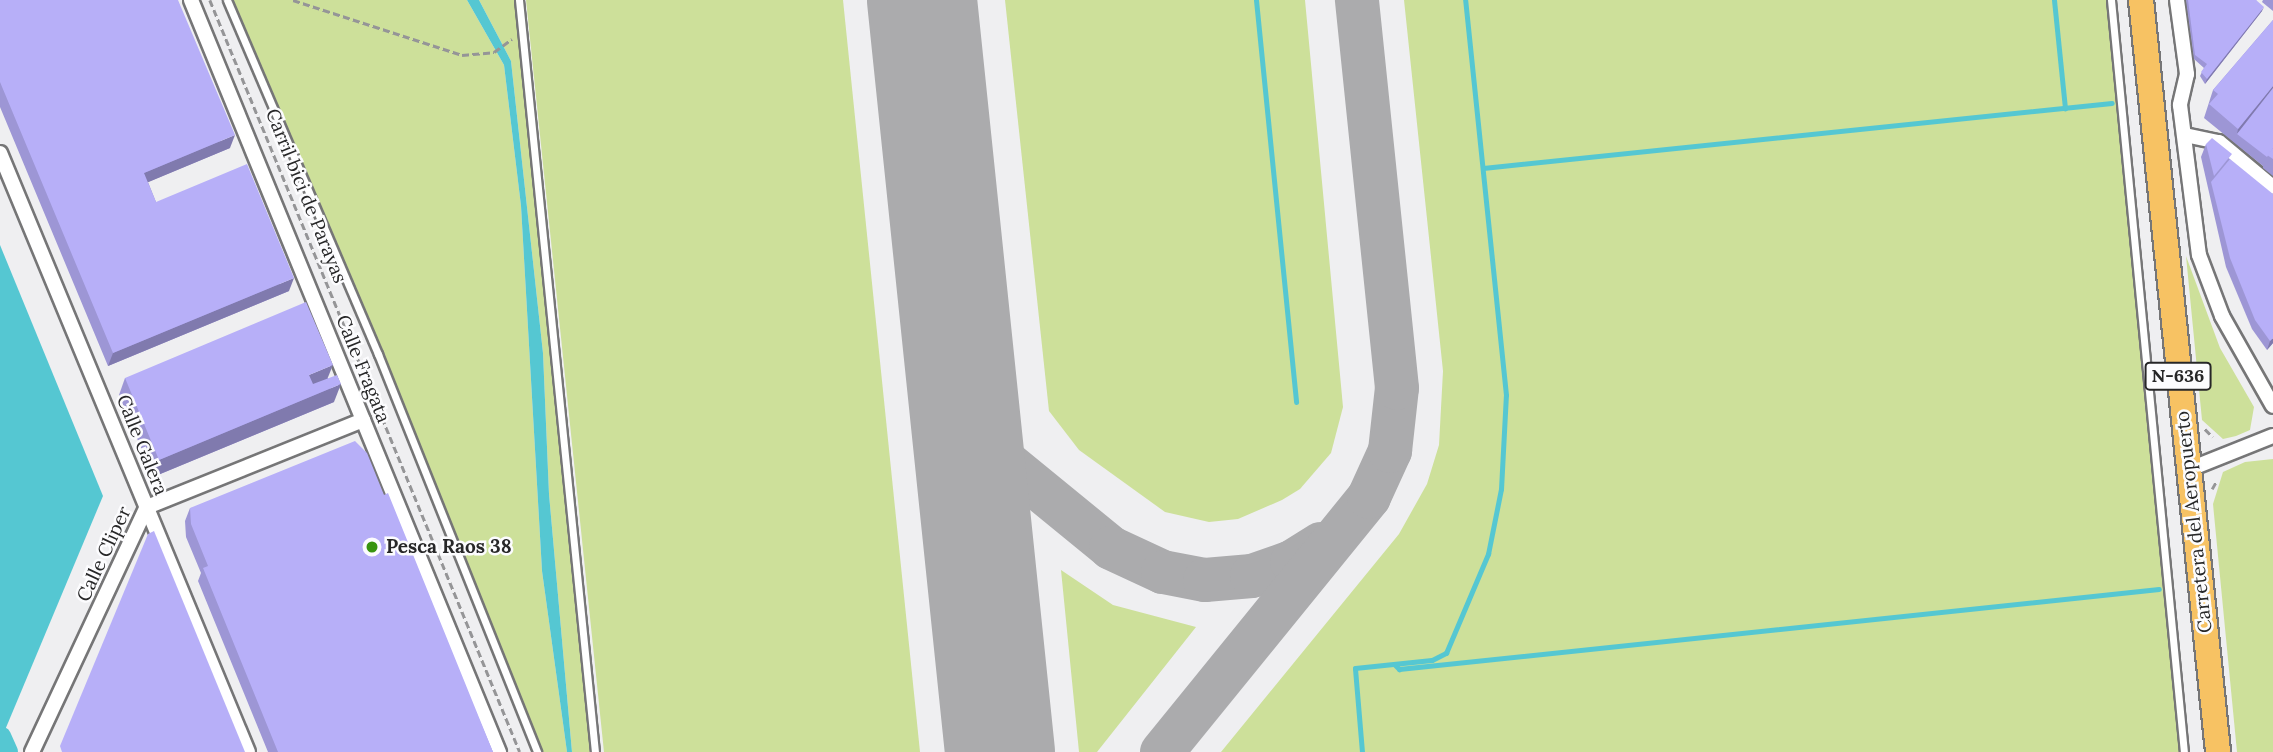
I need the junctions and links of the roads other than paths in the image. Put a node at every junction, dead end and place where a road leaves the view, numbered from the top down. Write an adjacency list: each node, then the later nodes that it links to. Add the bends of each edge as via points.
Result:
1 (191, 0): 11 (street, Calle Fragata)
2 (227, 0): 18 (lane, via 378,354)
3 (519, 0): 19 (lane)
4 (2111, 0): 20 (lane)
5 (2141, 0): 13 (highway, Carretera del Aeropuerto / N-636)
6 (2177, 0): 7 (street, via 2187,74 2180,94)
7 (2185, 135): 9 (street, via 2219,142); 10 (street, via 2199,256 2222,316)
8 (0, 153): 14 (street, Calle Galera)
9 (2273, 187)
10 (2273, 406)
11 (363, 420): 14 (street, Calle Cliper); 17 (street, Calle Fragata)
12 (2273, 436): 13 (street)
13 (2190, 469): 21 (highway, Carretera del Aeropuerto / N-636)
14 (147, 508): 15 (street, Calle Cliper); 16 (street, Calle Galera)
15 (35, 750)
16 (248, 752)
17 (499, 752)
18 (537, 752)
19 (595, 752)
20 (2183, 752)
21 (2218, 752)

